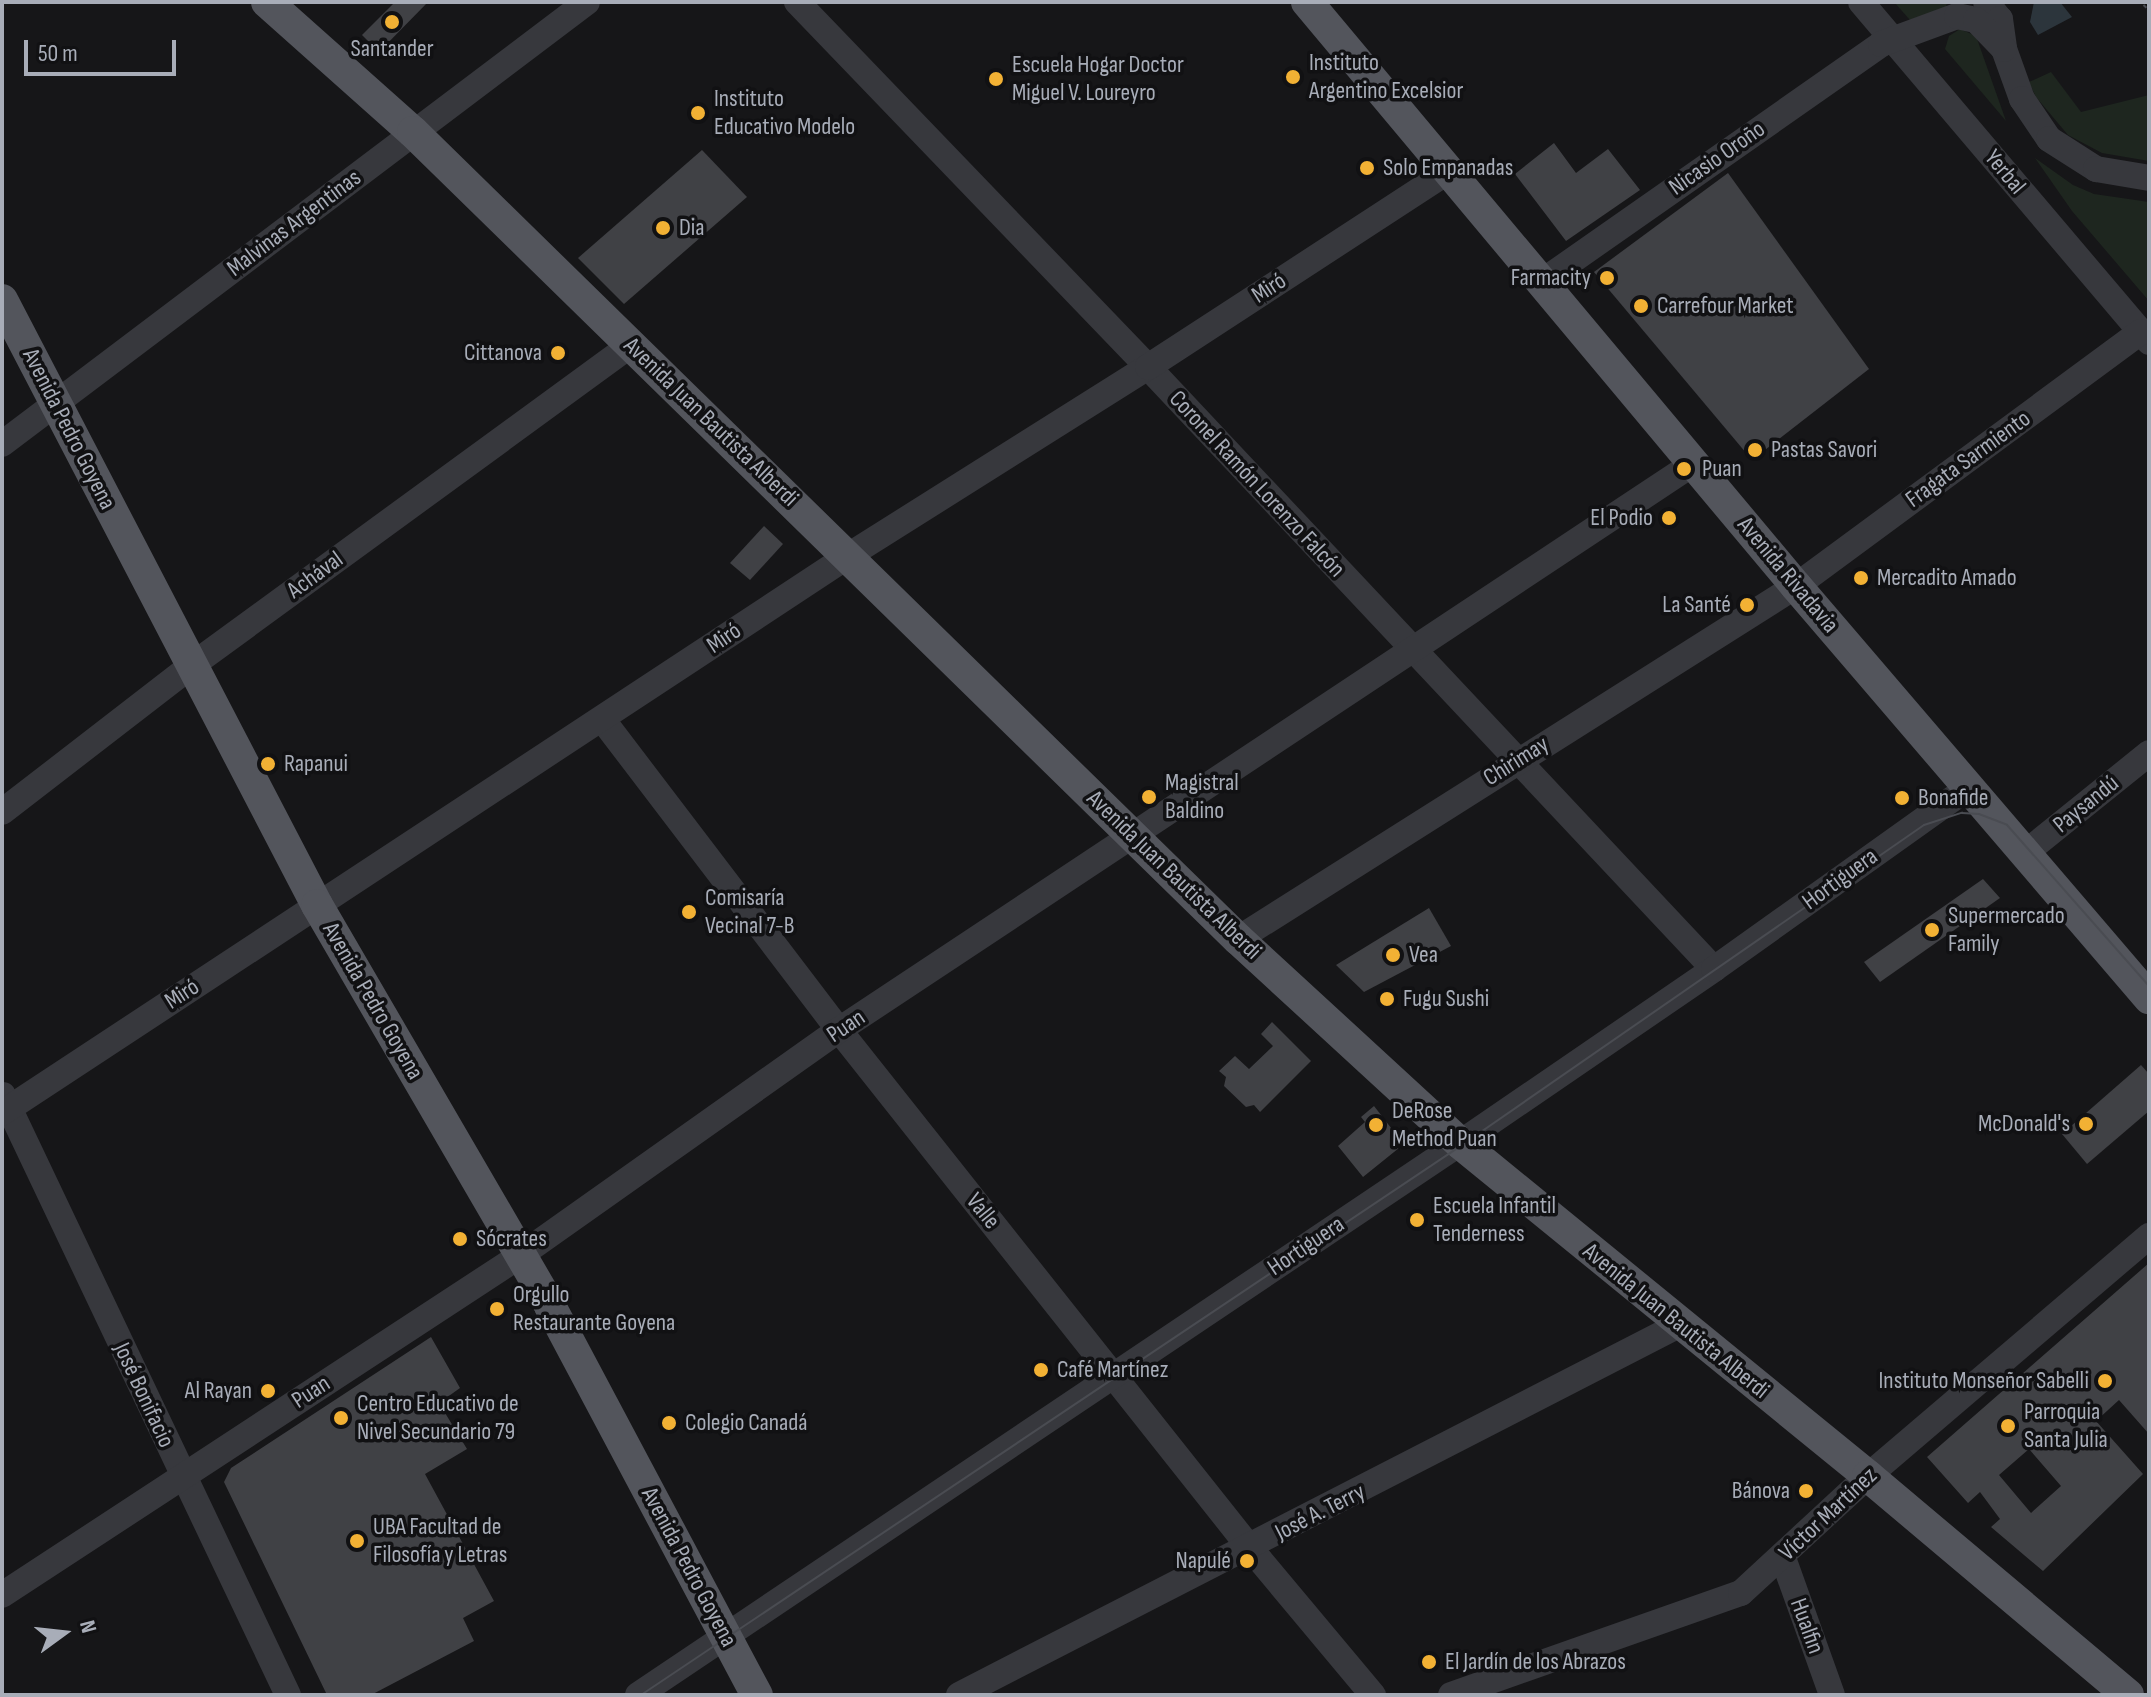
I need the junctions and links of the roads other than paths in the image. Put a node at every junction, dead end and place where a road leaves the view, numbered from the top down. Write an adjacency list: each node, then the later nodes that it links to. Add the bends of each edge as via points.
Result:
1 (267, 2): 11 (main road, Avenida Juan Bautista Alberdi)
2 (587, 2): 11 (street, Malvinas Argentinas)
3 (797, 2): 18 (street, Coronel Ramón Lorenzo Falcón)
4 (1307, 2): 12 (main road, Avenida Rivadavia)
5 (1861, 2): 8 (street, Yerbal)
6 (1986, 2): 9 (street, via 2000,19)
7 (1939, 22): 8 (street, Nicasio Oroño); 9 (street, Nicasio Oroño, via 1957,16 1976,20); 10 (street, via 1929,48)
8 (1893, 39): 10 (street, Yerbal); 14 (street, Nicasio Oroño)
9 (2004, 49): 13 (street, via 2022,99 2049,139 2096,169)
10 (1933, 86): 16 (street, Yerbal)
11 (413, 132): 17 (main road, Avenida Juan Bautista Alberdi); 19 (street, Malvinas Argentinas)
12 (1450, 170): 14 (main road, Avenida Rivadavia); 18 (street, Miró)
13 (2149, 178)
14 (1543, 281): 21 (main road, Avenida Rivadavia)
15 (2, 300): 19 (main road, Avenida Pedro Goyena)
16 (2144, 337): 23 (street, Fragata Sarmiento)
17 (632, 344): 22 (main road, Avenida Juan Bautista Alberdi); 25 (street, Achával)
18 (1148, 367): 22 (street, Miró); 24 (street, Coronel Ramón Lorenzo Falcón)
19 (56, 405): 20 (street, Malvinas Argentinas); 25 (main road, Avenida Pedro Goyena)
20 (2, 444)
21 (1694, 463): 23 (main road, Avenida Rivadavia); 24 (street, Puan)
22 (848, 556): 26 (street, Miró); 31 (main road, Avenida Juan Bautista Alberdi)
23 (1796, 586): 28 (street, Chirimay); 29 (main road, Avenida Rivadavia)
24 (1413, 651): 28 (street, Coronel Ramón Lorenzo Falcón); 31 (street, Puan)
25 (191, 666): 30 (street, Achával); 33 (main road, Avenida Pedro Goyena)
26 (602, 719): 33 (street, Miró); 37 (street, Valle)
27 (2149, 753): 32 (street, Paysandú)
28 (1515, 761): 34 (street, Chirimay); 35 (street, Coronel Ramón Lorenzo Falcón)
29 (1968, 788): 32 (main road, Avenida Rivadavia); 35 (street, Hortiguera)
30 (2, 812)
31 (1136, 837): 34 (main road, Avenida Juan Bautista Alberdi); 37 (street, Puan)
32 (2024, 854): 36 (main road, Avenida Rivadavia)
33 (317, 905): 38 (street, Miró); 41 (main road, Avenida Pedro Goyena)
34 (1238, 939): 39 (main road, Avenida Juan Bautista Alberdi)
35 (1714, 969): 39 (street, Hortiguera)
36 (2149, 998)
37 (839, 1030): 41 (street, Puan); 43 (street, Valle)
38 (4, 1105): 45 (street, José Bonifacio)
39 (1460, 1143): 42 (main road, Avenida Juan Bautista Alberdi); 43 (street, Hortiguera)
40 (2149, 1236): 44 (street, Víctor Martínez)
41 (521, 1255): 45 (street, Puan); 49 (main road, Avenida Pedro Goyena)
42 (1679, 1325): 44 (main road, Avenida Juan Bautista Alberdi); 46 (street, José A. Terry)
43 (1113, 1375): 46 (street, Valle); 49 (street, Hortiguera)
44 (1868, 1476): 47 (street, Víctor Martínez); 57 (main road, Avenida Juan Bautista Alberdi)
45 (182, 1477): 48 (street, Puan); 50 (street, José Bonifacio)
46 (1250, 1548): 53 (street, José A. Terry); 54 (street, Valle)
47 (1783, 1558): 55 (street, Víctor Martínez, via 1741,1593); 56 (street, Hualfin)
48 (2, 1595)
49 (725, 1634): 51 (street, Hortiguera); 52 (main road, Avenida Pedro Goyena)
50 (288, 1695)
51 (638, 1695)
52 (757, 1695)
53 (959, 1695)
54 (1373, 1695)
55 (1451, 1695)
56 (1832, 1695)
57 (2128, 1695)

